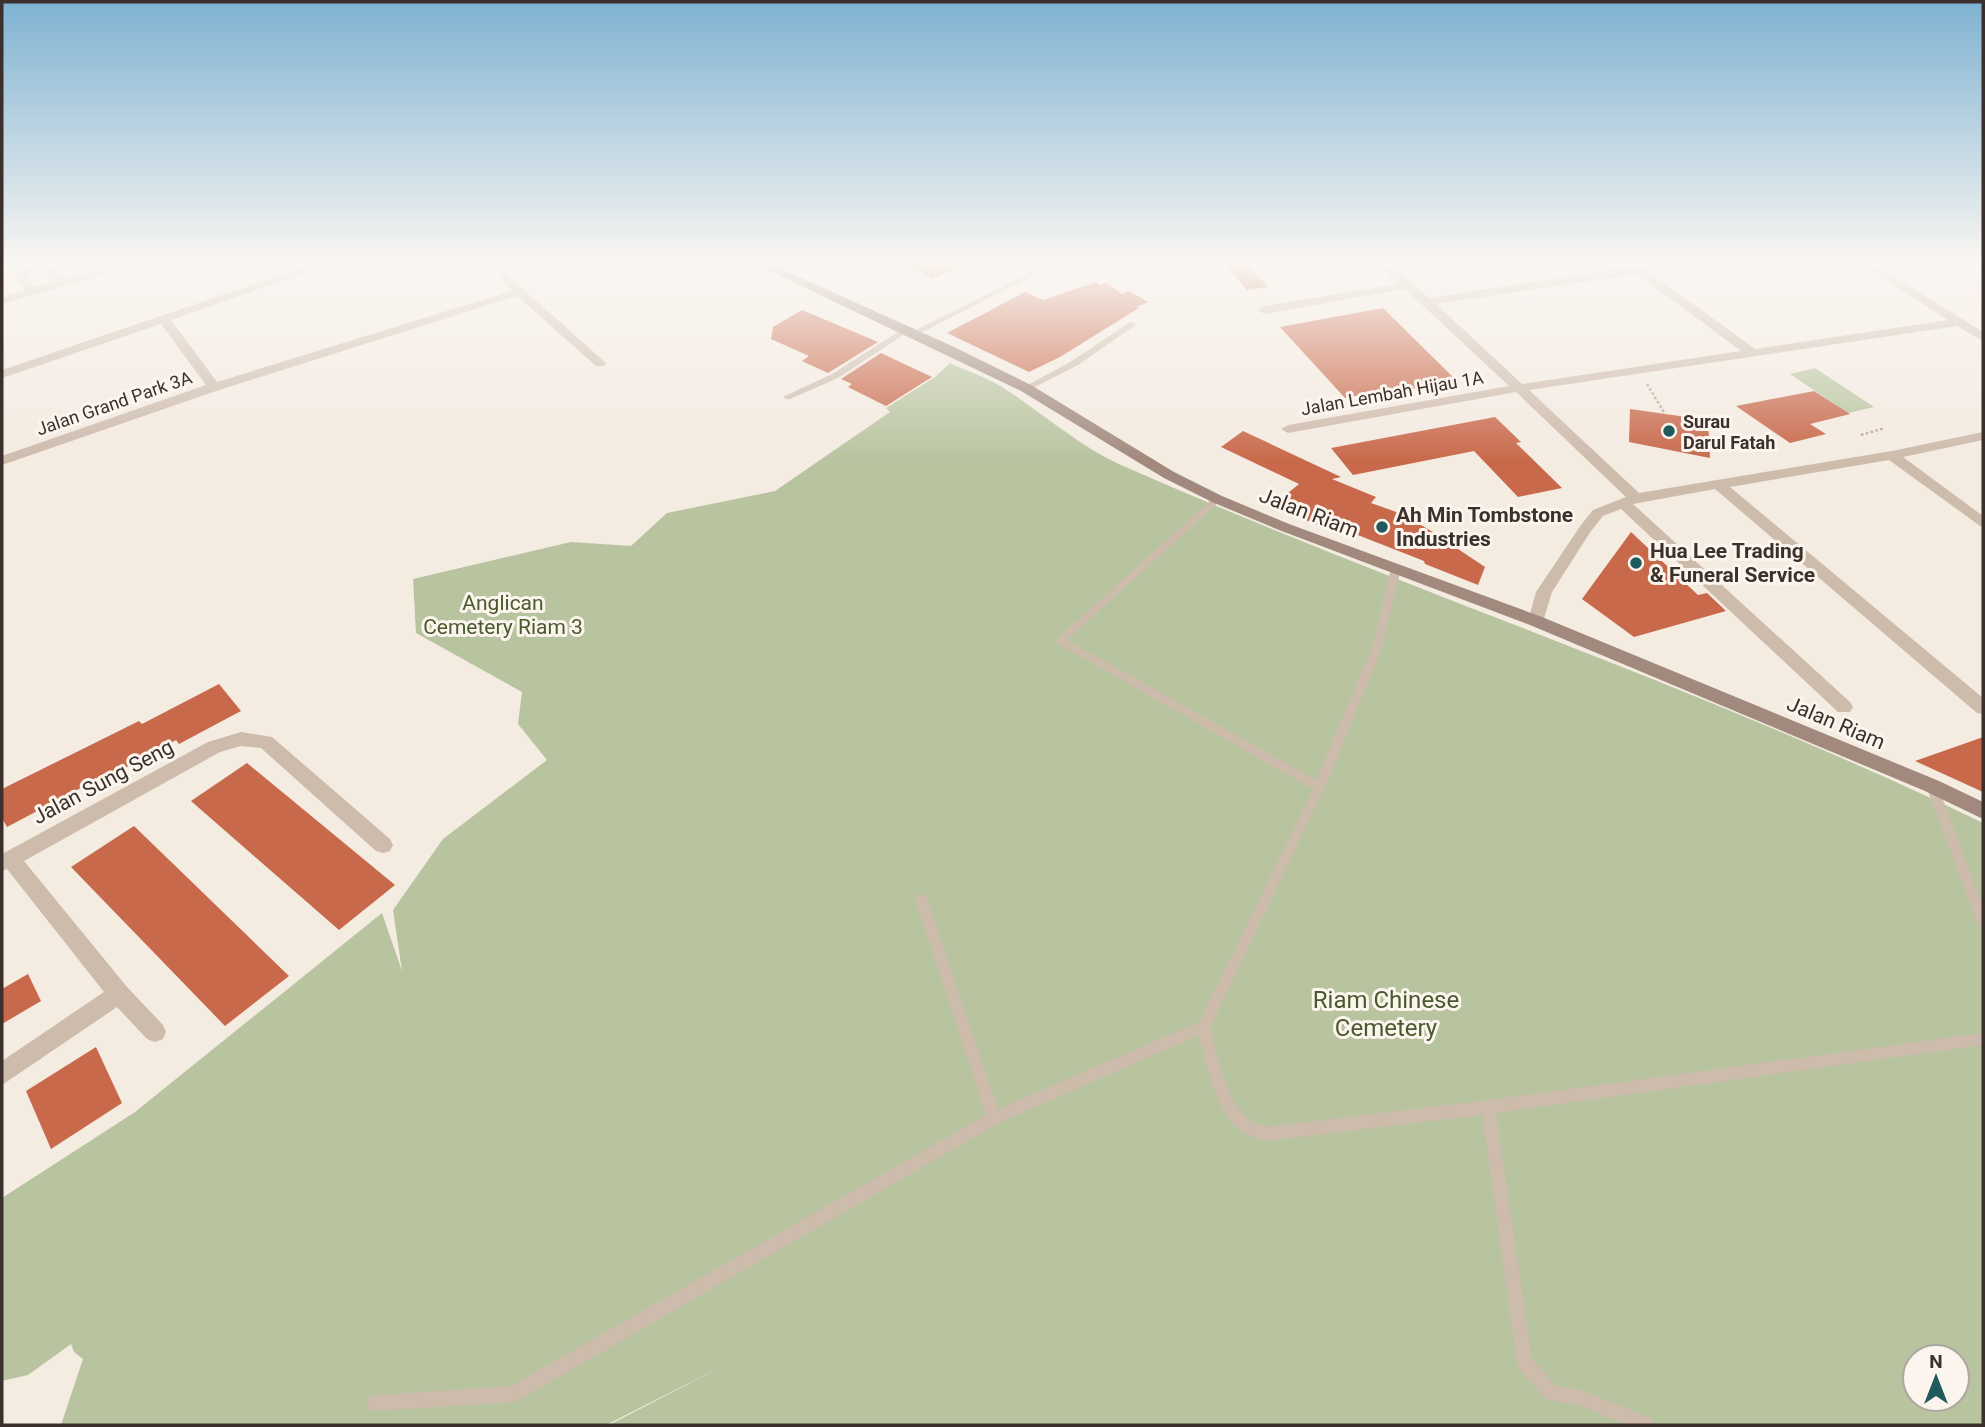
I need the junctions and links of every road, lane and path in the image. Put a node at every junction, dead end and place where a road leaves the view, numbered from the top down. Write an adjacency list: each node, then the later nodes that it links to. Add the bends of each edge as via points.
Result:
1 (142, 328): 15 (street)
2 (171, 328): 16 (street)
3 (405, 328): 16 (street, Jalan Grand Park 3A)
4 (560, 328): 13 (street)
5 (905, 328): 11 (main road, Jalan Riam)
6 (920, 328): 11 (lane)
7 (1128, 328): 17 (lane, via 1075,363)
8 (1453, 328): 18 (street)
9 (1720, 328): 12 (street)
10 (1921, 328): 12 (street, Jalan Lembah Hijau 1A)
11 (911, 332): 17 (main road, Jalan Riam); 19 (lane, via 835,376)
12 (1751, 352): 14 (street, Jalan Lembah Hijau 1A)
13 (600, 363)
14 (1639, 370): 18 (street, Jalan Lembah Hijau 1A); 20 (path)
15 (2, 374)
16 (214, 387): 26 (street, Jalan Grand Park 3A)
17 (1026, 388): 28 (main road, Jalan Riam)
18 (1518, 388): 22 (street, Jalan Lembah Hijau 1A); 29 (street)
19 (787, 397)
20 (1665, 414)
21 (1885, 428): 23 (path)
22 (1288, 429)
23 (1861, 435)
24 (1983, 436): 25 (street)
25 (1892, 455): 27 (street); 30 (street)
26 (2, 461)
27 (1719, 485): 29 (street); 34 (street)
28 (1217, 499): 31 (main road, Jalan Riam); 36 (lane, via 1060,641)
29 (1630, 500): 32 (street, via 1598,513 1586,528 1544,592); 33 (street)
30 (1983, 523)
31 (1396, 568): 32 (main road, Jalan Riam); 36 (lane, via 1377,648)
32 (1536, 621): 35 (main road, Jalan Riam)
33 (1844, 707)
34 (1983, 708)
35 (1932, 786): 37 (main road, Jalan Riam); 41 (lane)
36 (1319, 787): 43 (lane)
37 (1983, 811)
38 (383, 845): 39 (street, Jalan Sung Seng, via 266,742 254,739 226,742)
39 (6, 860): 42 (street)
40 (920, 898): 48 (lane)
41 (1983, 922)
42 (119, 995): 44 (street); 46 (street)
43 (1204, 1026): 47 (lane, via 1228,1103 1246,1126 1266,1133); 48 (lane)
44 (155, 1032)
45 (1983, 1039): 47 (lane)
46 (2, 1074)
47 (1488, 1107): 50 (lane, via 1525,1363 1552,1393 1581,1398)
48 (995, 1118): 49 (lane, via 513,1394)
49 (375, 1403)
50 (1647, 1425)

